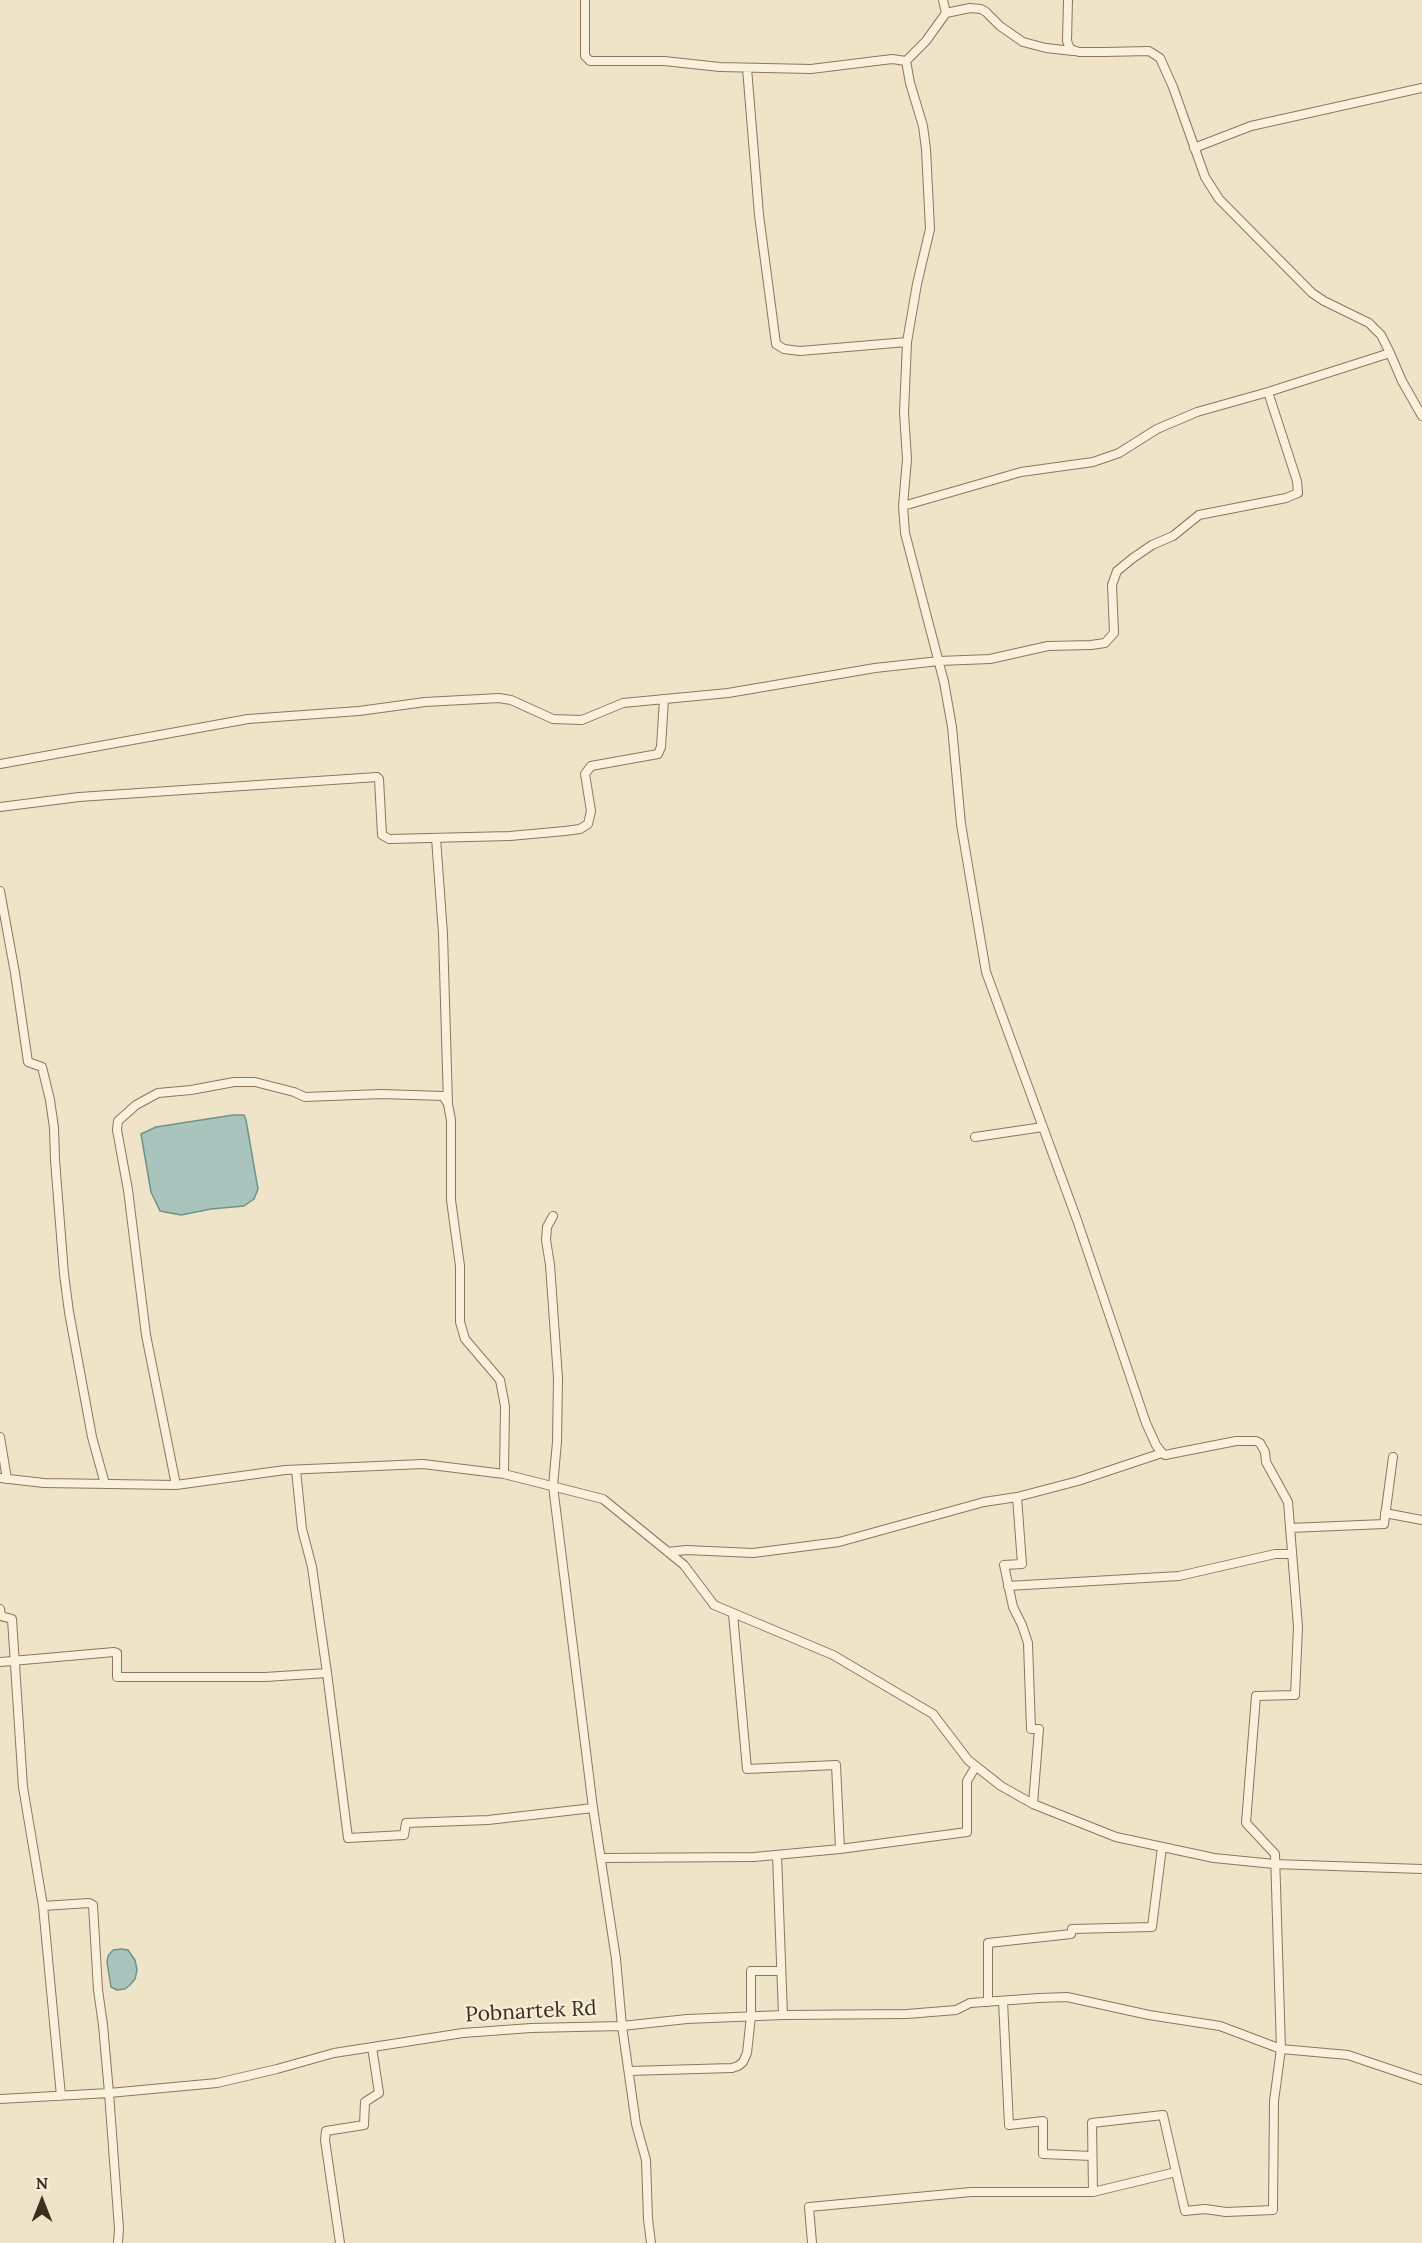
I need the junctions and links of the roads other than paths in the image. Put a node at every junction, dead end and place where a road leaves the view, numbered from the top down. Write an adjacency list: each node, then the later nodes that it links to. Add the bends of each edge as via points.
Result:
1 (585, 0): 7 (street, via 585,56 590,61 664,61)
2 (944, 0): 4 (street)
3 (1068, 0): 5 (street, via 1067,40)
4 (946, 13): 5 (street, via 981,9 1023,42); 6 (street)
5 (1074, 51): 9 (street, via 1154,52 1173,87)
6 (906, 61): 7 (street, via 892,59 811,69); 10 (street, via 923,126 930,229)
7 (747, 68): 10 (street, via 759,215 776,344 800,351)
8 (1422, 88): 9 (street, via 1251,126)
9 (1194, 148): 11 (street, via 1204,177 1219,199 1312,293 1369,322)
10 (907, 342): 14 (street)
11 (1390, 353): 12 (street); 13 (street)
12 (1268, 392): 14 (street, via 1197,411 1157,429 1119,453 1093,462 1021,472); 15 (street, via 1298,481 1297,494 1199,515 1173,536 1133,558 1117,571 1112,585 1114,633 1105,643 1048,645 990,659)
13 (1422, 416)
14 (903, 506): 15 (street, via 908,547)
15 (939, 661): 16 (street); 22 (street, via 986,972)
16 (664, 699): 17 (street, via 623,703 582,720 553,719 499,698 248,719); 19 (street, via 658,754 591,766 585,774 591,811 588,824 580,829)
17 (0, 764)
18 (0, 807): 19 (street, via 79,797 377,777 382,835 392,840)
19 (436, 838): 21 (street)
20 (0, 891): 31 (street, via 28,1062 42,1067 50,1100 69,1312 92,1437)
21 (448, 1104): 29 (street, via 451,1200 460,1266 460,1322 465,1339 500,1380 505,1406); 32 (street, via 443,1096 433,1094 305,1097 255,1082 234,1082 158,1093 118,1121 146,1335)
22 (1043, 1127): 23 (street); 26 (street, via 1146,1423)
23 (975, 1137)
24 (553, 1216): 33 (street, via 546,1240 558,1378)
25 (0, 1437): 30 (street)
26 (1162, 1453): 34 (street); 37 (street, via 1243,1440 1260,1443 1288,1502)
27 (1393, 1457): 35 (street)
28 (296, 1470): 29 (street, via 423,1464); 32 (street); 45 (street)
29 (504, 1474): 33 (street)
30 (4, 1479): 31 (street)
31 (105, 1484): 32 (street)
32 (176, 1485)
33 (553, 1486): 38 (street, via 603,1499); 48 (street)
34 (1017, 1497): 38 (street, via 984,1502 839,1542 753,1553); 40 (street, via 1022,1564 1004,1565)
35 (1385, 1513): 36 (street); 37 (street, via 1384,1524)
36 (1422, 1520)
37 (1290, 1528): 39 (street)
38 (669, 1552): 42 (street, via 684,1565 714,1605)
39 (1292, 1554): 40 (street, via 1275,1554 1179,1576); 53 (street, via 1298,1627 1295,1695 1256,1696 1246,1823 1275,1854)
40 (1008, 1586): 47 (street, via 1012,1607 1028,1643 1031,1729 1039,1729)
41 (0, 1609): 43 (street, via 2,1617 12,1619)
42 (733, 1614): 46 (street, via 833,1655 933,1714); 50 (street, via 747,1769 836,1765)
43 (15, 1660): 44 (street); 45 (street, via 114,1652 117,1677); 55 (street, via 22,1787)
44 (0, 1662)
45 (327, 1673): 48 (street, via 348,1838 404,1834 406,1823 488,1820)
46 (976, 1766): 47 (street); 50 (street, via 967,1781 967,1832)
47 (1033, 1804): 49 (street, via 1116,1837)
48 (593, 1808): 52 (street)
49 (1162, 1847): 53 (street, via 1214,1858); 58 (street, via 1152,1927 1072,1929 1071,1934 988,1943)
50 (840, 1849): 51 (street)
51 (777, 1855): 52 (street); 56 (street)
52 (601, 1858): 61 (street)
53 (1274, 1864): 54 (street); 63 (street)
54 (1422, 1869)
55 (43, 1906): 66 (street, via 93,1905); 67 (street)
56 (782, 1971): 59 (street); 60 (street, via 751,1971)
57 (1002, 2001): 58 (street, Pobnartek Rd); 63 (street, Pobnartek Rd, via 1067,1997 1220,2026); 69 (street, via 1010,2125 1043,2121 1043,2154)
58 (988, 2002): 59 (street, Pobnartek Rd, via 956,2010 907,2014)
59 (783, 2015): 60 (street, Pobnartek Rd)
60 (751, 2016): 61 (street, Pobnartek Rd); 64 (street, via 747,2053 738,2066)
61 (622, 2026): 62 (street, Pobnartek Rd, via 463,2033); 64 (street)
62 (372, 2047): 66 (street, Pobnartek Rd, via 217,2083); 73 (street, via 379,2093 365,2102 364,2125 326,2131)
63 (1281, 2049): 65 (street, Pobnartek Rd, via 1348,2055); 70 (street, via 1274,2101 1274,2210 1185,2211)
64 (629, 2071): 74 (street, via 636,2124 646,2160)
65 (1422, 2080)
66 (109, 2093): 67 (street, Pobnartek Rd); 72 (street)
67 (60, 2096): 68 (street, Pobnartek Rd)
68 (0, 2099)
69 (1092, 2156): 70 (street, via 1092,2123 1163,2115); 71 (street)
70 (1176, 2172): 71 (street)
71 (1093, 2192): 75 (street, via 971,2192 809,2207)
72 (118, 2243)
73 (340, 2243)
74 (651, 2243)
75 (812, 2243)

